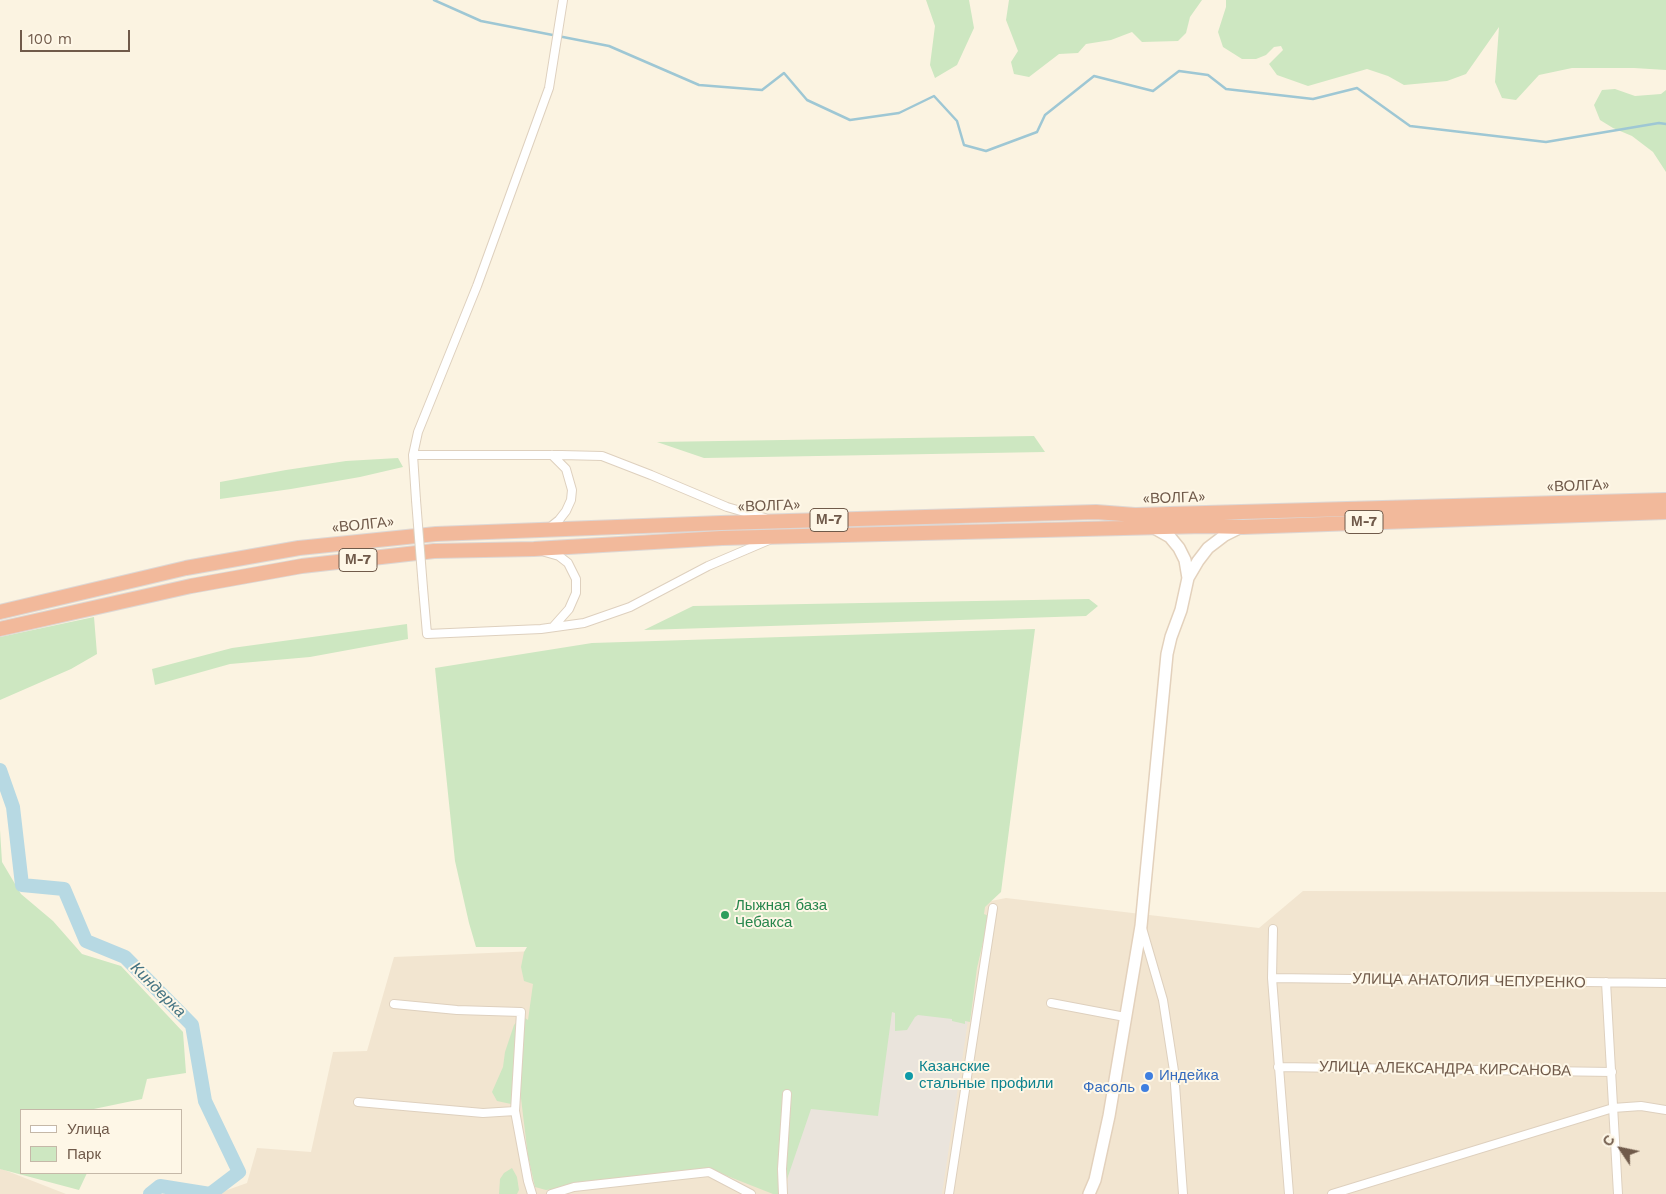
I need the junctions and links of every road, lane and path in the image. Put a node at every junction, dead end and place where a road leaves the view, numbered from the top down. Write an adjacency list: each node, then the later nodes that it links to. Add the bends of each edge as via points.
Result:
1 (563, 0): 2 (street, via 549,88 477,286 418,432)
2 (413, 455): 3 (street); 14 (street, bridge, via 427,634)
3 (552, 455): 6 (street, via 602,456 727,507); 9 (street, via 566,469 572,490 566,510)
4 (1666, 500): 6 (highway, «ВОЛГА» / М-7)
5 (1666, 512): 7 (highway, «ВОЛГА» / М-7)
6 (778, 522): 9 (highway, «ВОЛГА» / М-7)
7 (1243, 527): 8 (highway, «ВОЛГА» / М-7); 12 (street, via 1208,548)
8 (1154, 528): 10 (highway, «ВОЛГА» / М-7); 12 (street, via 1170,537 1179,548)
9 (546, 530): 13 (highway, «ВОЛГА» / М-7, via 436,534 299,548 186,568)
10 (778, 536): 11 (highway, «ВОЛГА» / М-7); 14 (street, via 708,566 630,607 584,622)
11 (534, 548): 14 (street, via 559,556 568,563 576,579 576,593 570,609); 15 (highway, «ВОЛГА» / М-7, via 434,551 302,566 191,586)
12 (1188, 578): 17 (street, via 1167,654)
13 (0, 612)
14 (553, 627)
15 (0, 629)
16 (993, 908): 36 (street)
17 (1141, 926): 24 (street); 38 (street, via 1163,1000 1174,1071)
18 (1273, 929): 19 (street)
19 (1272, 978): 20 (street, УЛИЦА АНАТОЛИЯ ЧЕПУРЕНКО); 25 (street)
20 (1606, 982): 21 (street, УЛИЦА АНАТОЛИЯ ЧЕПУРЕНКО); 26 (street)
21 (1666, 983)
22 (394, 1004): 31 (street, via 521,1012)
23 (1050, 1004): 24 (street)
24 (1126, 1017): 37 (street, via 1109,1116)
25 (1278, 1067): 26 (street, УЛИЦА АЛЕКСАНДРА КИРСАНОВА); 39 (street)
26 (1612, 1072): 29 (street)
27 (787, 1094): 35 (street)
28 (358, 1102): 31 (street, via 483,1113)
29 (1613, 1108): 30 (street, via 1642,1106); 40 (street); 41 (street)
30 (1666, 1110)
31 (515, 1111): 32 (street)
32 (532, 1194)
33 (551, 1194): 34 (street, via 574,1188 709,1172)
34 (751, 1194)
35 (783, 1194)
36 (950, 1194)
37 (1089, 1194)
38 (1183, 1194)
39 (1289, 1194)
40 (1332, 1194)
41 (1618, 1194)

